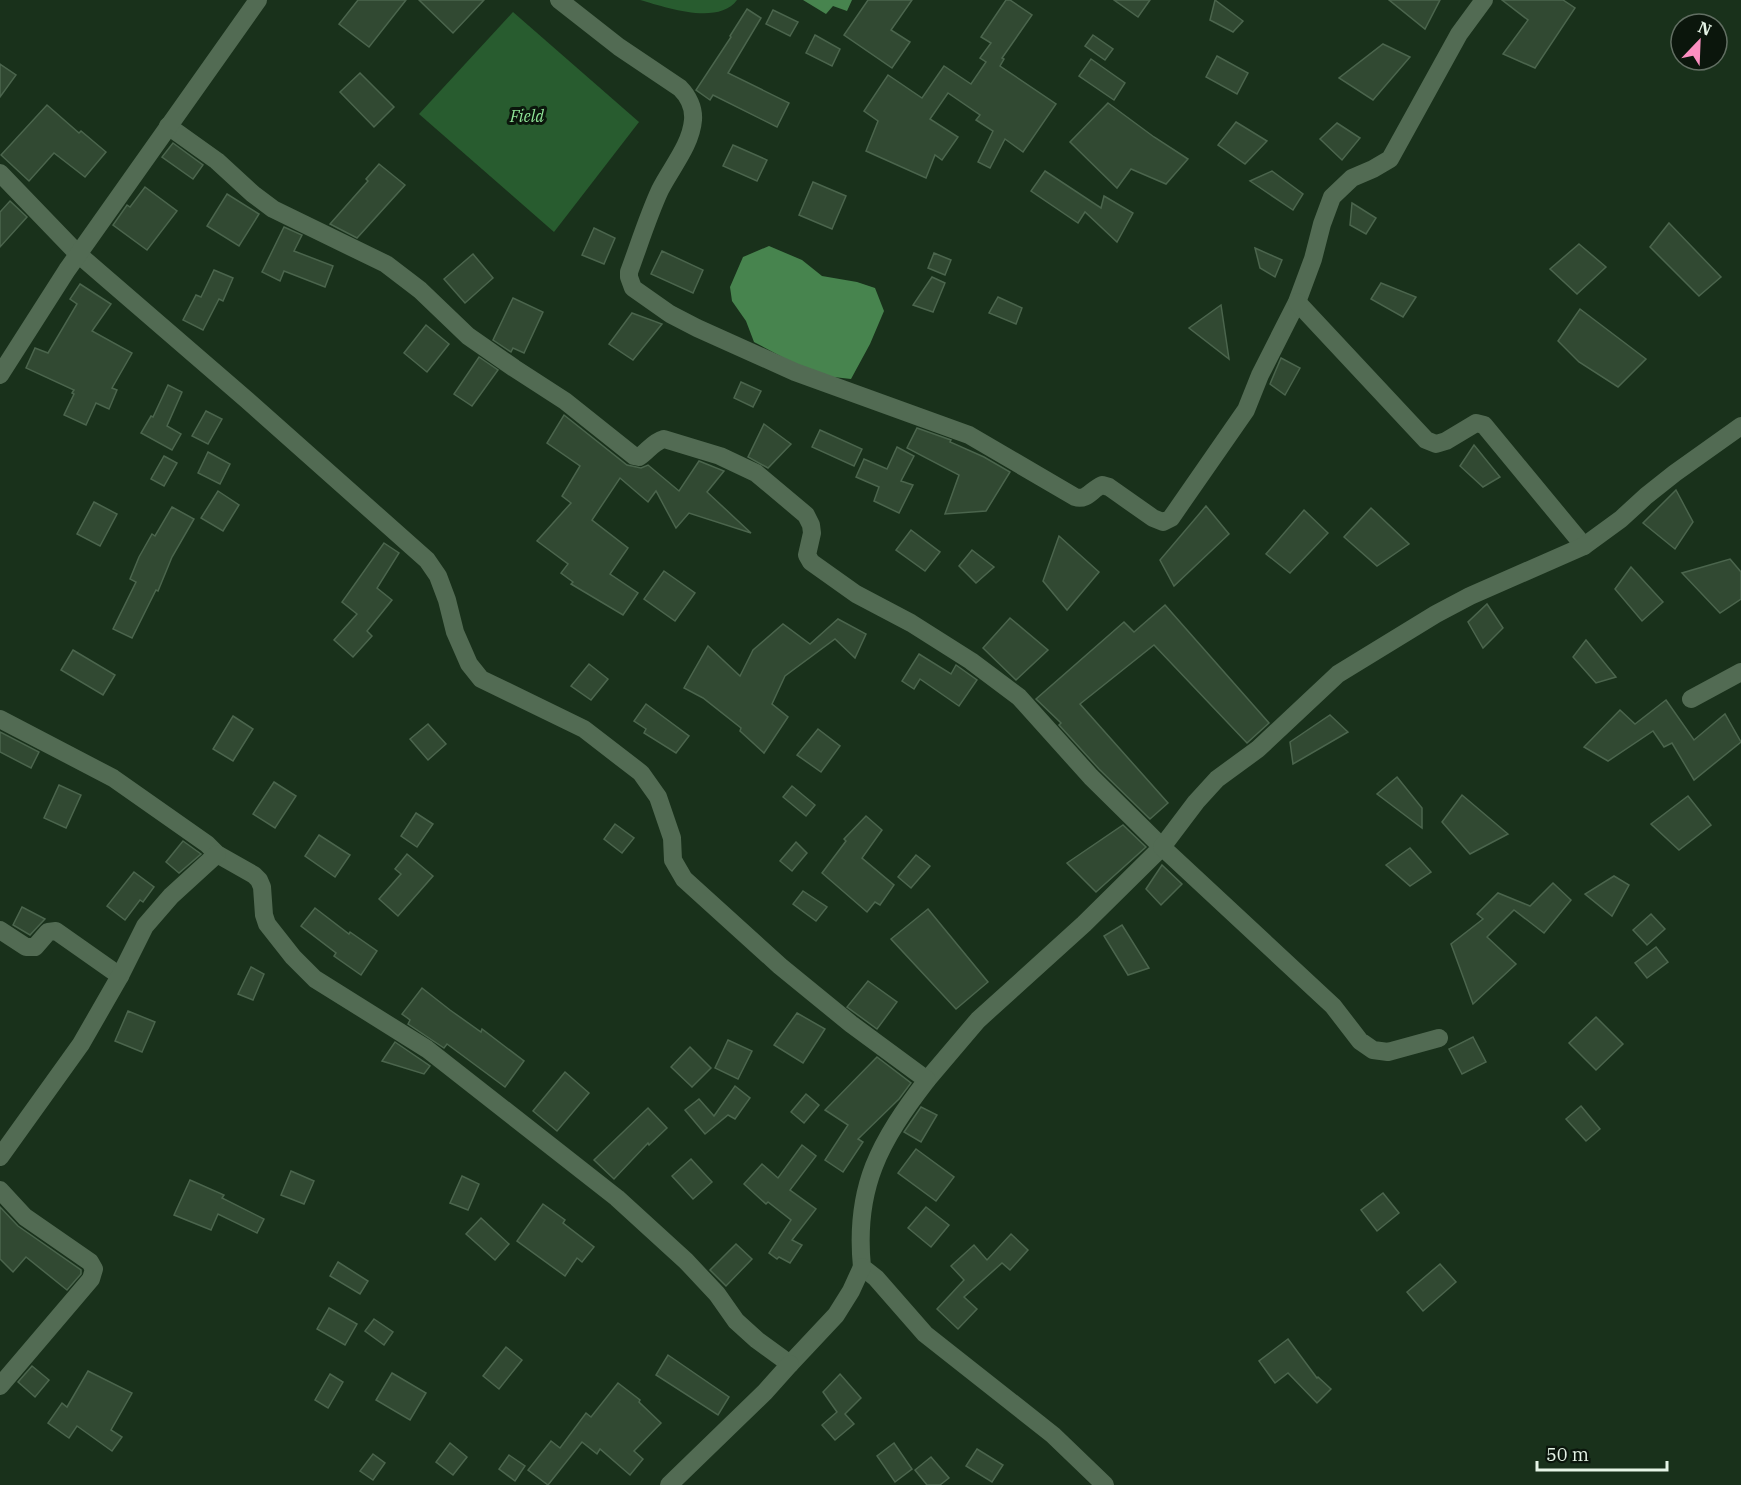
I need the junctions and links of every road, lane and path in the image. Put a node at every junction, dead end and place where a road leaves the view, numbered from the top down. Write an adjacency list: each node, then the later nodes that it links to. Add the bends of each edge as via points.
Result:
1 (258, 0): 4 (street)
2 (560, 0): 7 (street, via 594,29 680,88 688,97 694,119 687,144 659,193 629,272 633,288 679,319 774,363 969,435 1075,497 1085,498 1102,485 1153,518 1163,522 1171,518 1246,410)
3 (1484, 0): 7 (street, via 1459,34 1390,159 1352,178 1332,197)
4 (168, 126): 6 (street); 14 (street, via 273,209 386,264 468,336 565,401 634,456 639,457 656,441 664,439 720,456 756,473 806,515 812,533 807,555 811,562 856,594 970,661 1018,697)
5 (0, 173): 6 (street)
6 (78, 254): 8 (street); 19 (street, via 427,560 441,584 469,664 481,680 584,729 641,773 658,797 672,838 673,860 684,879 851,1024)
7 (1297, 302): 10 (street, via 1426,440 1436,444 1476,423 1484,425)
8 (0, 375)
9 (1741, 426): 10 (street)
10 (1584, 546): 14 (street, via 1470,596 1338,674 1258,749 1217,779)
11 (1741, 672): 12 (street)
12 (1691, 699)
13 (0, 720): 15 (street, via 113,778)
14 (1162, 847): 18 (street, via 1333,1006 1360,1041 1373,1050 1388,1052); 19 (street, via 978,1020)
15 (217, 854): 17 (street, via 145,926); 23 (street, via 259,880 267,924 315,979 427,1049 617,1198 686,1261 736,1321)
16 (0, 930): 17 (street, via 26,947 35,946 48,932 56,931)
17 (120, 976): 20 (street, via 81,1044)
18 (1438, 1038)
19 (927, 1080): 22 (street, via 894,1125 870,1173 861,1237)
20 (0, 1157)
21 (0, 1190): 24 (street, via 25,1216 90,1262 94,1269 91,1279)
22 (862, 1267): 23 (street, via 836,1315); 26 (street, via 926,1334 1053,1435)
23 (790, 1364): 25 (street)
24 (0, 1386)
25 (669, 1485)
26 (1105, 1485)

